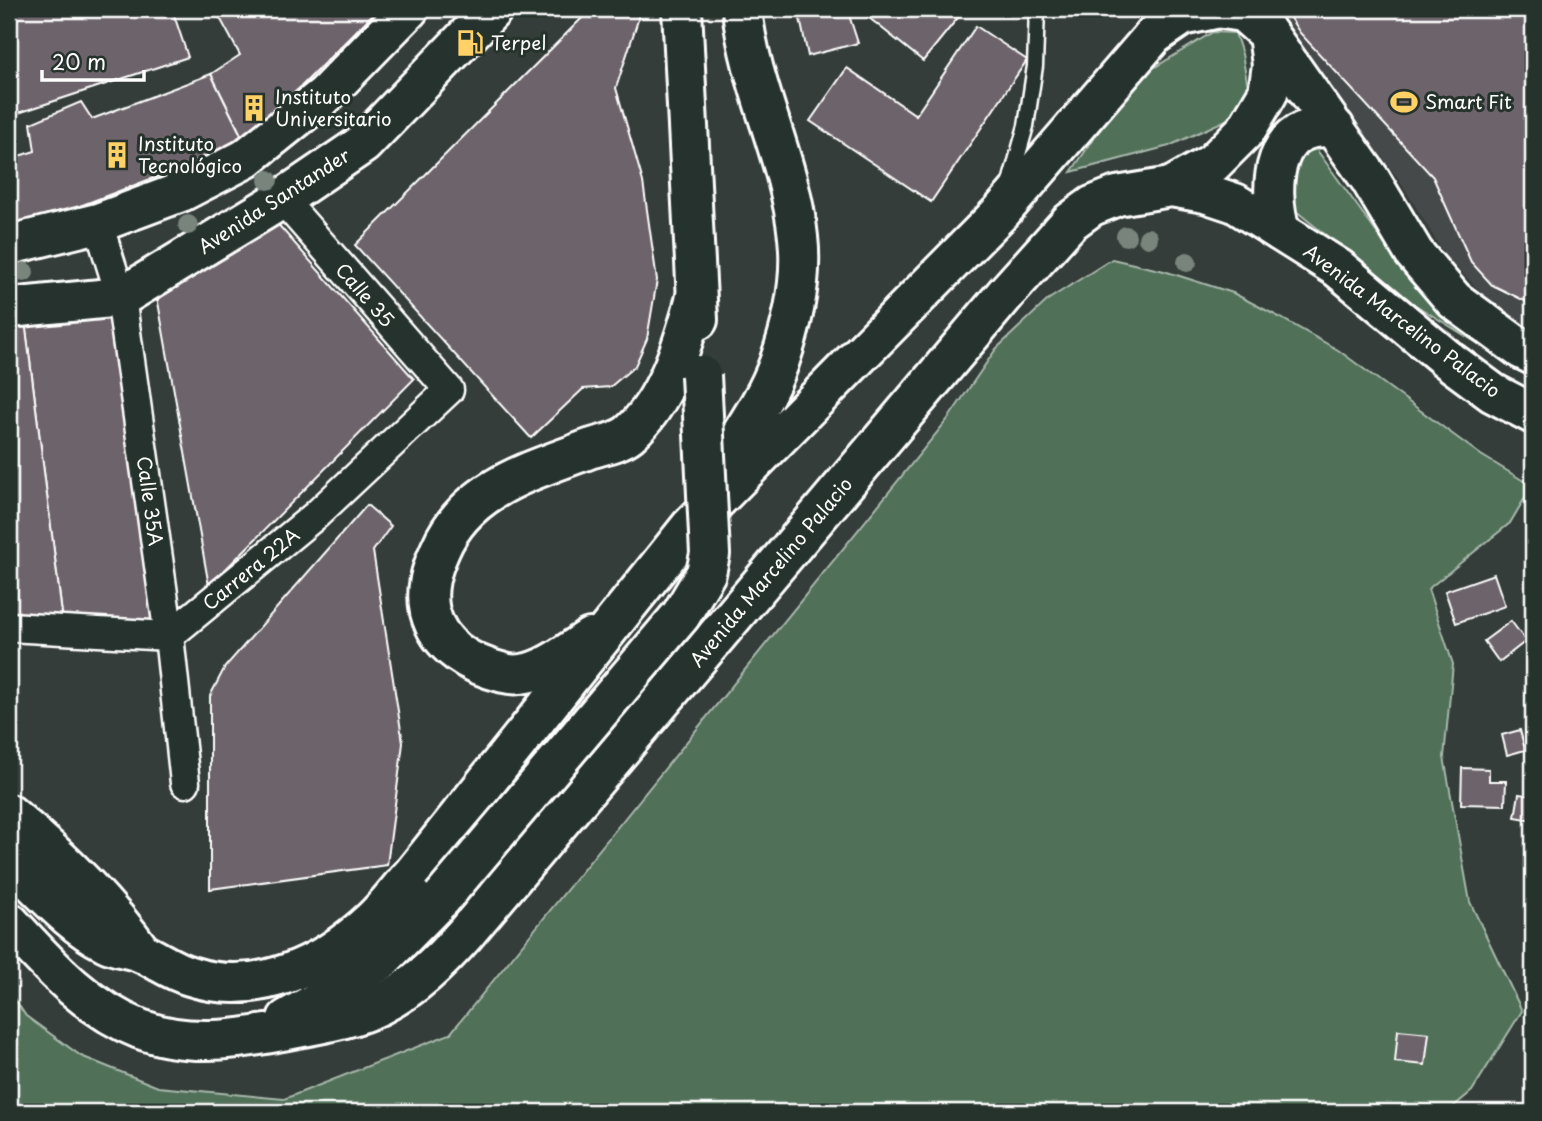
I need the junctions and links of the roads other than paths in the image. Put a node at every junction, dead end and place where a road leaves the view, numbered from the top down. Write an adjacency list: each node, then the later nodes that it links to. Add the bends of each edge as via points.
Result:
1 (410, 9): 13 (main road, via 324,95 245,159 181,192)
2 (493, 9): 11 (main road, Avenida Santander, via 363,144)
3 (682, 9): 17 (main road)
4 (742, 9): 22 (main road, via 746,42 791,199 799,281 778,367)
5 (1037, 9): 12 (lane, via 1026,125)
6 (1215, 9): 12 (main road, via 1182,16 1154,35)
7 (1223, 9): 8 (main road, via 1243,12)
8 (1268, 34): 9 (main road); 10 (main road, via 1272,65 1268,93 1246,130 1213,163)
9 (1335, 128): 14 (main road, via 1301,130 1284,150 1274,172); 19 (main road, via 1414,253 1454,300)
10 (1171, 187): 14 (main road, Avenida Marcelino Palacio, via 1235,203); 31 (main road, Avenida Marcelino Palacio, via 1117,196 1070,222 440,962 378,1006 339,1020)
11 (282, 199): 16 (main road, Avenida Santander); 20 (street, Calle 35)
12 (1002, 211): 22 (main road)
13 (98, 223): 15 (main road); 16 (street, Calle 35A)
14 (1280, 230): 21 (main road, Avenida Marcelino Palacio, via 1338,268 1493,393)
15 (9, 245)
16 (121, 297): 18 (main road, Avenida Santander); 25 (street, Calle 35A)
17 (696, 297): 23 (main road, via 668,379 650,410 627,435 519,475 476,500 452,527 429,580 433,624 446,642 465,659 508,674 554,662); 31 (main road, bridge, via 710,554 706,573 681,615 442,898 380,961 294,1015)
18 (9, 308)
19 (1533, 355)
20 (449, 390): 25 (street, Carrera 22A, via 316,515)
21 (1533, 414)
22 (690, 527): 23 (main road)
23 (616, 621): 30 (main road, via 412,875 375,917 333,951 299,971 246,983 191,977)
24 (9, 627): 25 (street)
25 (169, 636): 26 (street, Calle 35A)
26 (185, 783)
27 (9, 814): 30 (main road, via 119,920)
28 (9, 860): 30 (main road, via 80,925 107,943)
29 (9, 922): 31 (main road, Avenida Marcelino Palacio, via 78,992 106,1012 141,1029 185,1039)
30 (142, 953)
31 (247, 1038)

